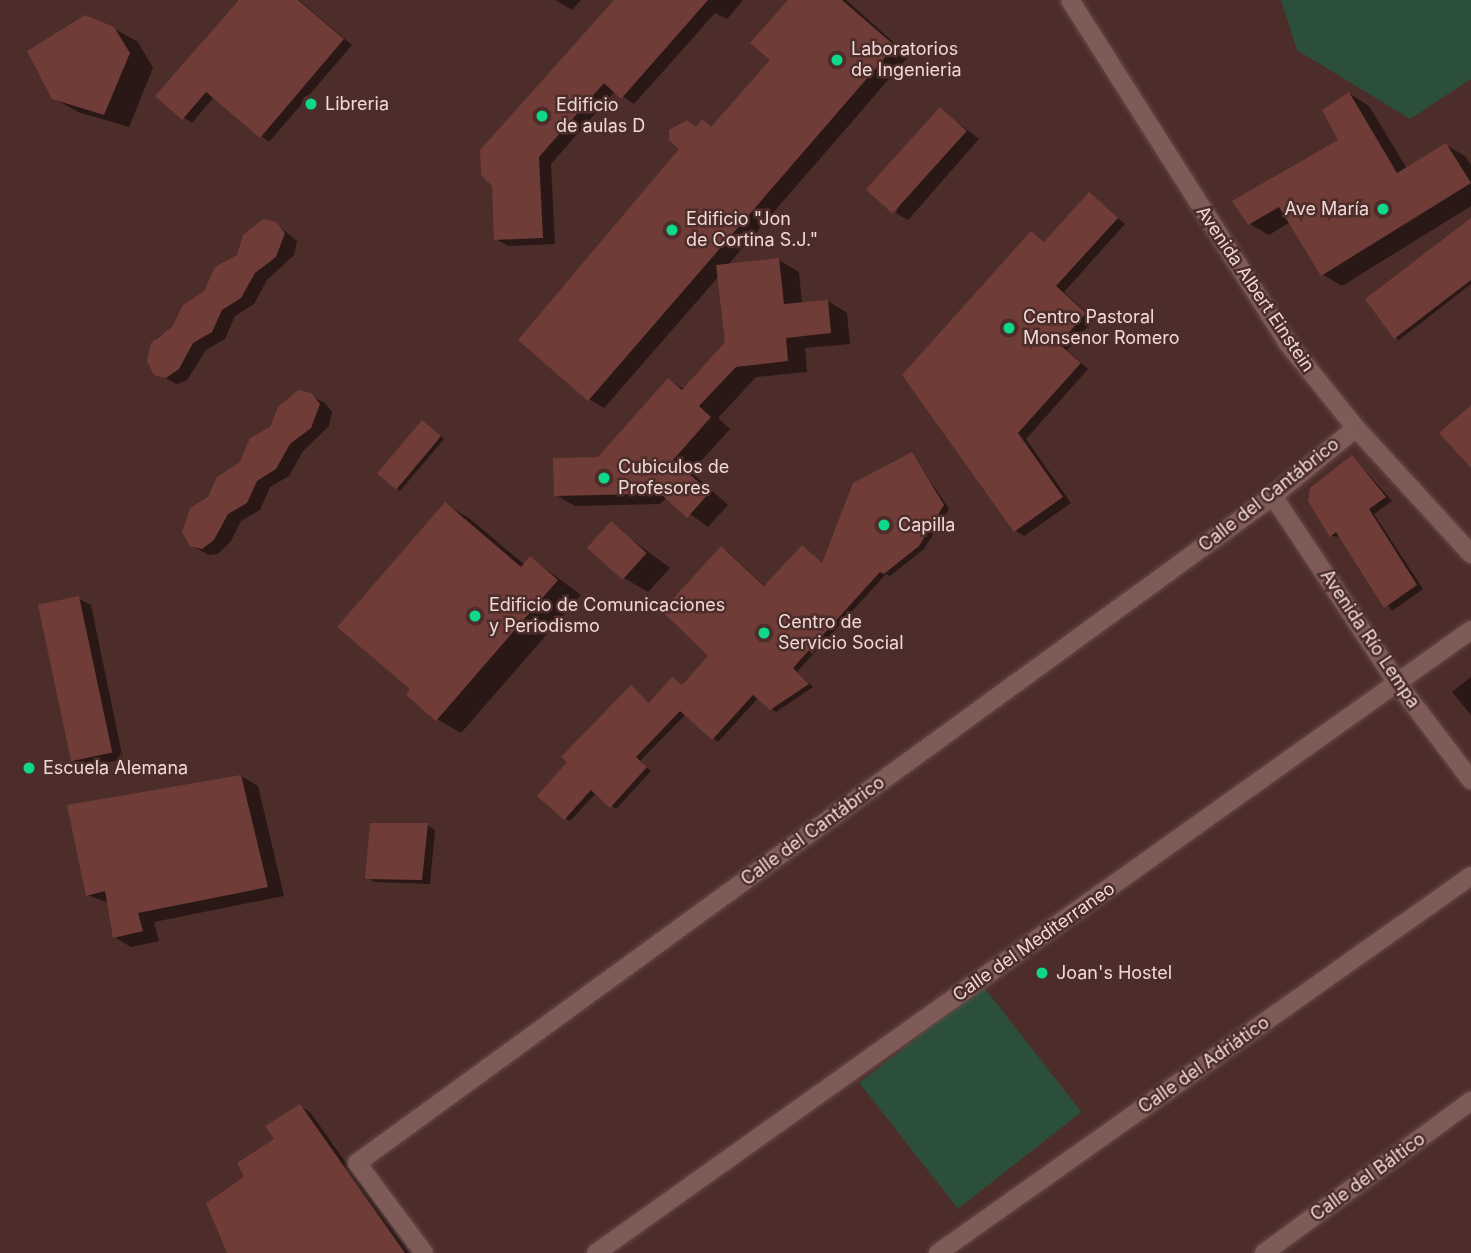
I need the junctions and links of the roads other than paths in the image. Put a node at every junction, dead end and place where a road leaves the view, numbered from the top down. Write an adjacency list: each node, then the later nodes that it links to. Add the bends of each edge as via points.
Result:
1 (1070, 0): 2 (street, Avenida Albert Einstein, via 1241,274 1286,341)
2 (1356, 428): 3 (street, Calle del Cantábrico); 4 (street, Avenida Albert Einstein)
3 (1273, 496): 6 (street, Avenida Río Lempa); 10 (street, Calle del Cantábrico, via 356,1163)
4 (1471, 554)
5 (1471, 630): 6 (street, Calle del Mediterraneo)
6 (1398, 684): 7 (street, Avenida Río Lempa); 11 (street, Calle del Mediterraneo)
7 (1471, 780)
8 (1471, 876): 12 (street, Calle del Adriático)
9 (1471, 1101): 13 (street, Calle del Báltico)
10 (424, 1253)
11 (596, 1253)
12 (938, 1253)
13 (1264, 1253)

